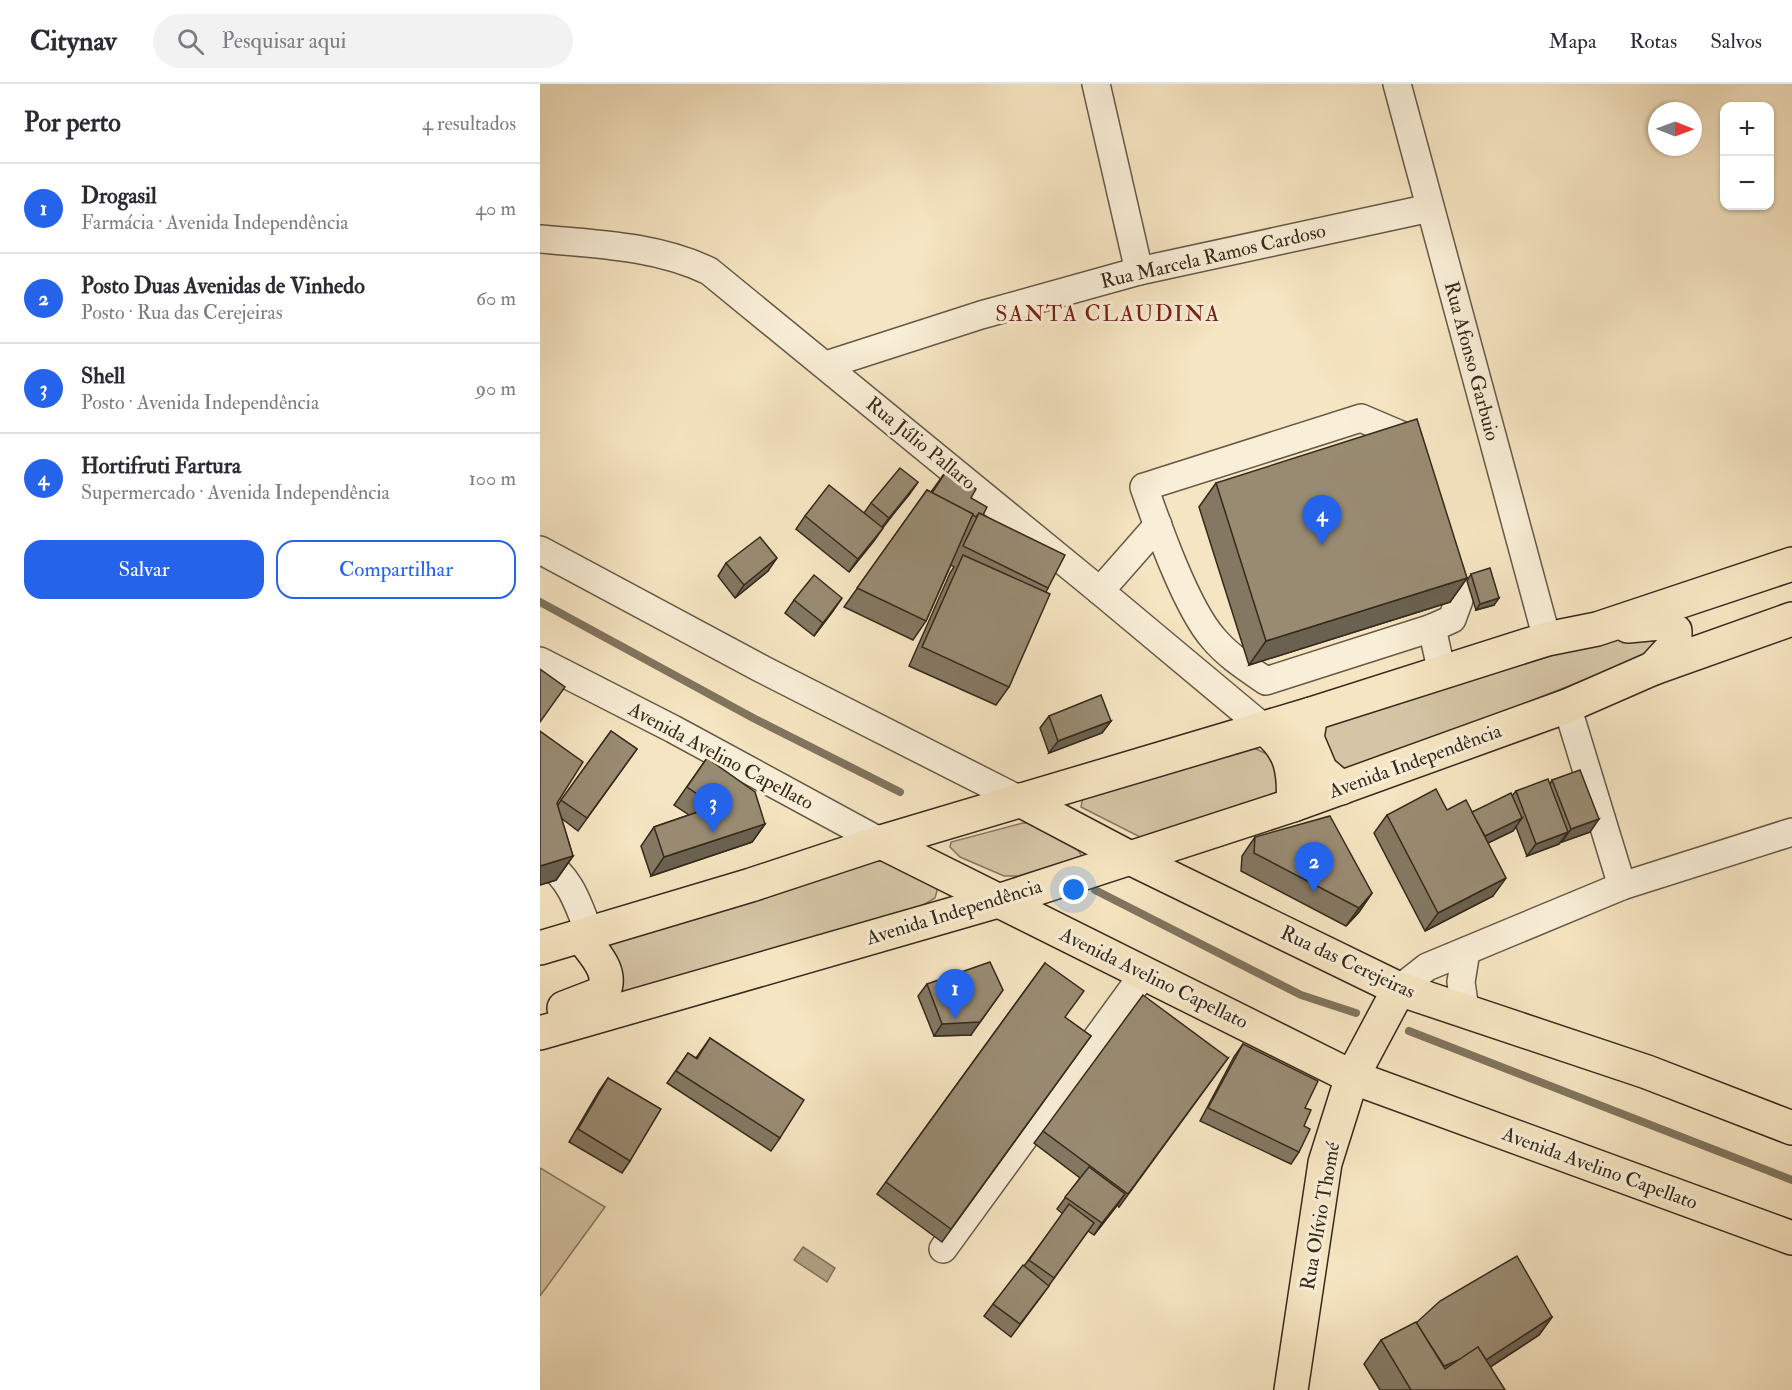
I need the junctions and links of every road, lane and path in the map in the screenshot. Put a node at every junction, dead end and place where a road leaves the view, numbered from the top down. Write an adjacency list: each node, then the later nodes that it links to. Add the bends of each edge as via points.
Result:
1 (1096, 84): 5 (street)
2 (1397, 84): 3 (street, Rua Afonso Garbuio)
3 (1430, 208): 5 (street, Rua Marcela Ramos Cardoso); 14 (street, Rua Afonso Garbuio)
4 (540, 238): 6 (street, Rua Júlio Pallaro, via 639,249 690,262 727,284)
5 (1139, 271): 6 (street, Rua Marcela Ramos Cardoso, via 981,315)
6 (826, 365): 10 (street, Rua Júlio Pallaro)
7 (1158, 525): 10 (street); 12 (street, via 1211,636 1232,659 1266,681); 12 (street, via 1144,487 1361,418 1401,435 1460,600 1452,619)
8 (540, 550): 22 (street)
9 (1792, 564): 13 (main road)
10 (1100, 591): 20 (street, Rua Júlio Pallaro)
11 (1792, 619): 16 (main road, Avenida Independência)
12 (1432, 628): 17 (street)
13 (1597, 629): 14 (main road); 16 (main road, via 1660,623 1675,631 1675,645)
14 (1547, 639): 17 (main road)
15 (540, 661): 25 (street, Avenida Avelino Capellato)
16 (1654, 668): 18 (main road, Avenida Independência)
17 (1442, 673): 19 (main road)
18 (1567, 706): 21 (main road, Avenida Independência); 28 (street)
19 (1311, 714): 20 (main road); 21 (main road, via 1307,738 1321,771)
20 (1264, 728): 22 (main road); 23 (main road, via 1278,738 1295,775)
21 (1341, 788): 23 (main road, Avenida Independência)
22 (1020, 800): 25 (main road); 27 (main road, Rua das Cerejeiras)
23 (1293, 805): 27 (main road, Avenida Independência)
24 (1792, 832): 28 (street, Rua Olívio Thomé)
25 (881, 842): 29 (main road, Avenida Avelino Capellato); 30 (main road)
26 (540, 857): 30 (street, via 556,867 571,886)
27 (1128, 857): 29 (main road, Avenida Independência); 34 (main road, Rua das Cerejeiras)
28 (1622, 886): 32 (street, Rua Olívio Thomé)
29 (998, 901): 33 (main road, Avenida Avelino Capellato); 37 (main road, Avenida Independência)
30 (586, 936): 31 (main road); 36 (main road, via 605,972 608,983 603,993)
31 (540, 948)
32 (1466, 951): 34 (street, Rua Olívio Thomé, via 1427,967); 35 (street, via 1461,981)
33 (1145, 972): 38 (main road, Avenida Avelino Capellato); 41 (street)
34 (1399, 989): 35 (main road, Rua das Cerejeiras); 38 (main road, Rua Olívio Thomé)
35 (1465, 1010): 39 (main road, Rua das Cerejeiras, via 1647,1072)
36 (540, 1018)
37 (540, 1033)
38 (1352, 1077): 40 (main road, Avenida Avelino Capellato); 42 (main road, Rua Olívio Thomé, via 1325,1163)
39 (1792, 1128)
40 (1792, 1238)
41 (943, 1249)
42 (1291, 1390)

